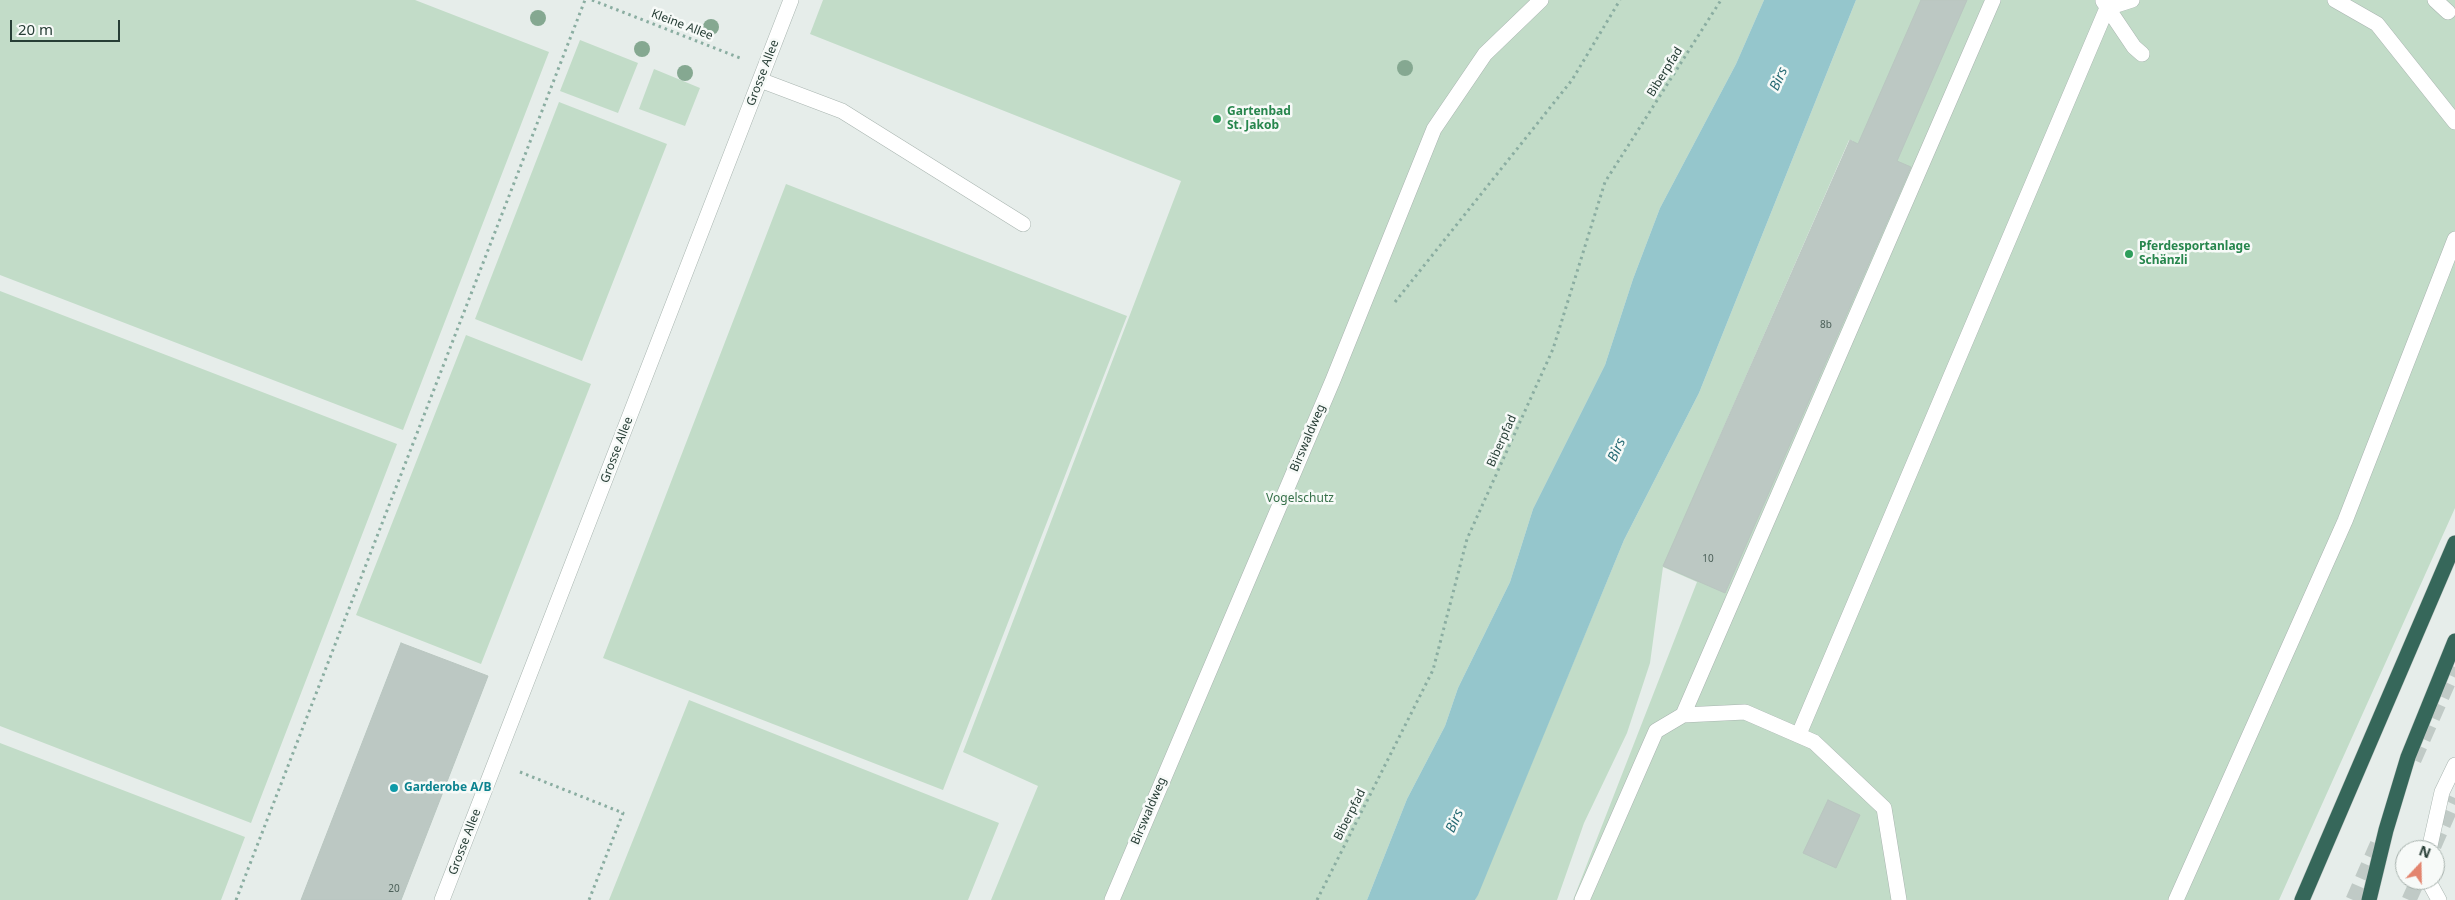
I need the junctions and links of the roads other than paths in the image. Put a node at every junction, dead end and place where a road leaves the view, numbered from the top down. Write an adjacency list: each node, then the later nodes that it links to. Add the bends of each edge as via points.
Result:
1 (792, 0): 10 (street, Grosse Allee)
2 (1541, 0): 21 (street, Birswaldweg, via 1485,54 1434,129 1332,380)
3 (1993, 0): 16 (street)
4 (2132, 0): 7 (street)
5 (2335, 0): 11 (street, via 2376,24)
6 (2435, 0): 8 (street)
7 (2105, 4): 9 (street); 17 (street)
8 (2448, 12)
9 (2142, 54)
10 (763, 74): 12 (street, via 842,111); 20 (street, Grosse Allee)
11 (2455, 122)
12 (1023, 224)
13 (2455, 239): 24 (street, via 2345,521)
14 (2455, 543): 25 (highway)
15 (2455, 641): 26 (highway, via 2408,757)
16 (1683, 715): 17 (street, via 1745,712); 22 (street, via 1656,731)
17 (1799, 734): 23 (street, via 1814,742 1884,808)
18 (2455, 765): 19 (street, via 2442,792)
19 (2431, 840)
20 (442, 900)
21 (1112, 900)
22 (1582, 900)
23 (1899, 900)
24 (2176, 900)
25 (2302, 900)
26 (2368, 900)

